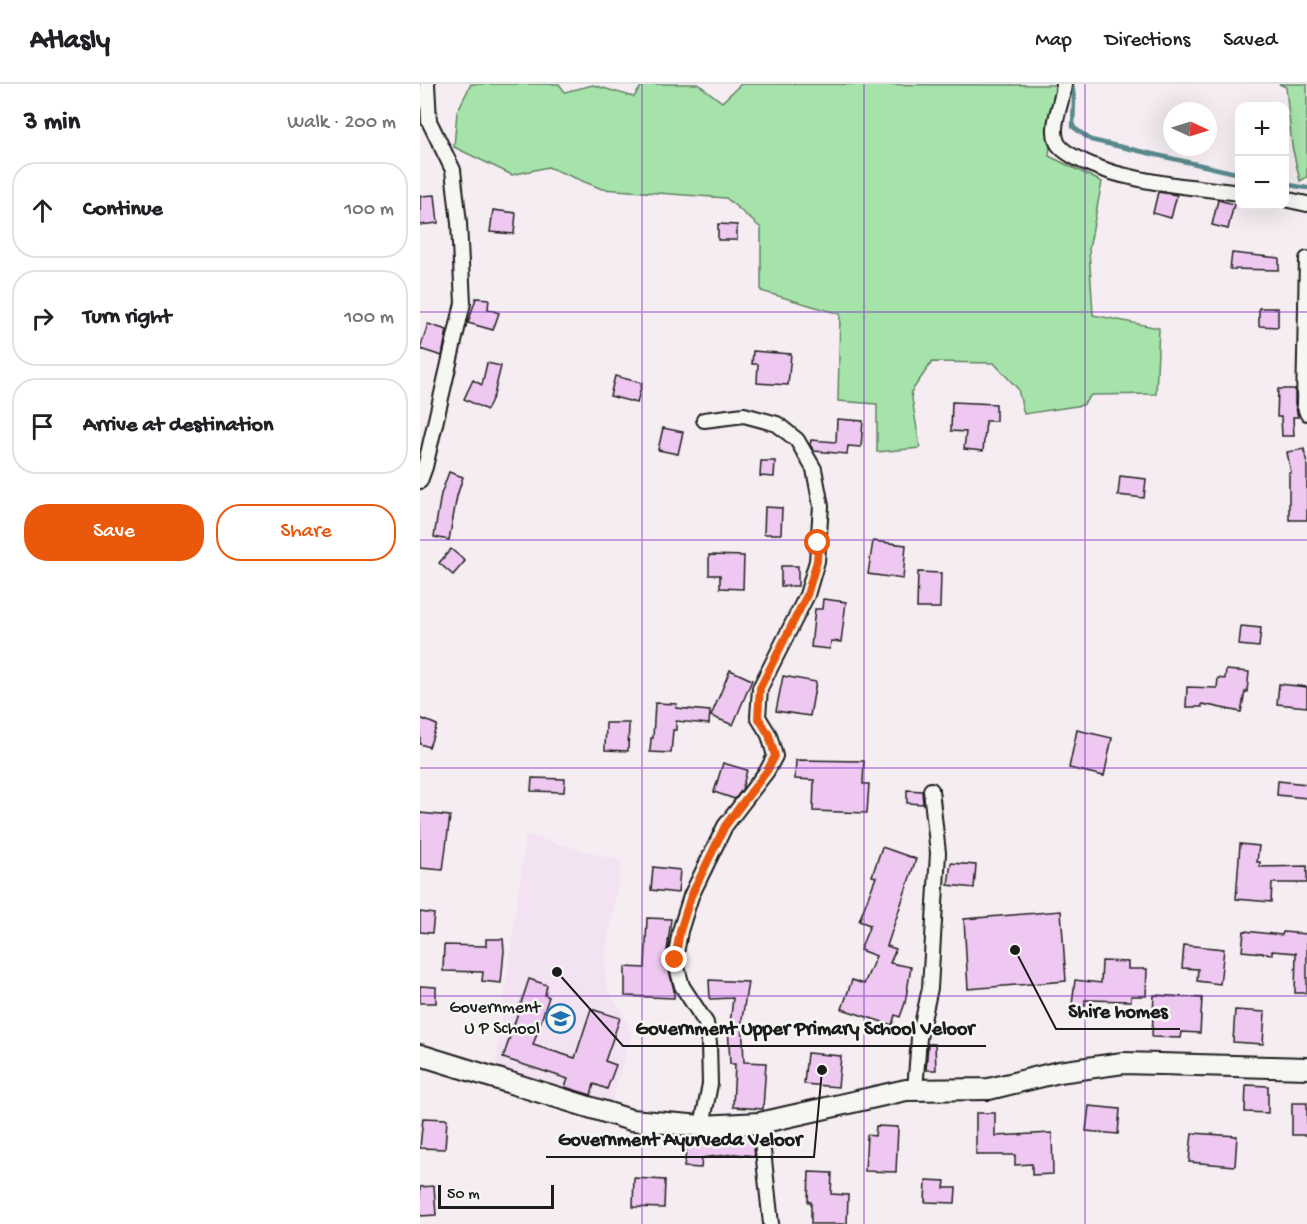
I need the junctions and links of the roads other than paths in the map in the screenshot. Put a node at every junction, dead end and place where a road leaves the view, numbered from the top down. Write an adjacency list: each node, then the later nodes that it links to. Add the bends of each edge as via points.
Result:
1 (427, 84): 10 (street, via 429,121 453,170 463,303)
2 (1064, 84): 3 (street, via 1056,136 1068,153 1130,177)
3 (1235, 192)
4 (1289, 201): 5 (street)
5 (1307, 204)
6 (1307, 259): 7 (street)
7 (1306, 324): 8 (street)
8 (1307, 413)
9 (704, 420): 16 (street, via 744,415 777,424 797,440 814,470 821,506 817,561 807,595 760,688 758,717 775,756 725,826 691,896 680,931 675,960 682,986 706,1023 710,1043 710,1084)
10 (420, 481)
11 (931, 790): 14 (street, via 938,853 930,988 919,1038)
12 (420, 1055): 16 (street, via 631,1120)
13 (1307, 1068): 14 (street, via 1123,1063 1059,1072 989,1089)
14 (915, 1090): 15 (street)
15 (760, 1123): 16 (street); 17 (street)
16 (702, 1126)
17 (771, 1224)

